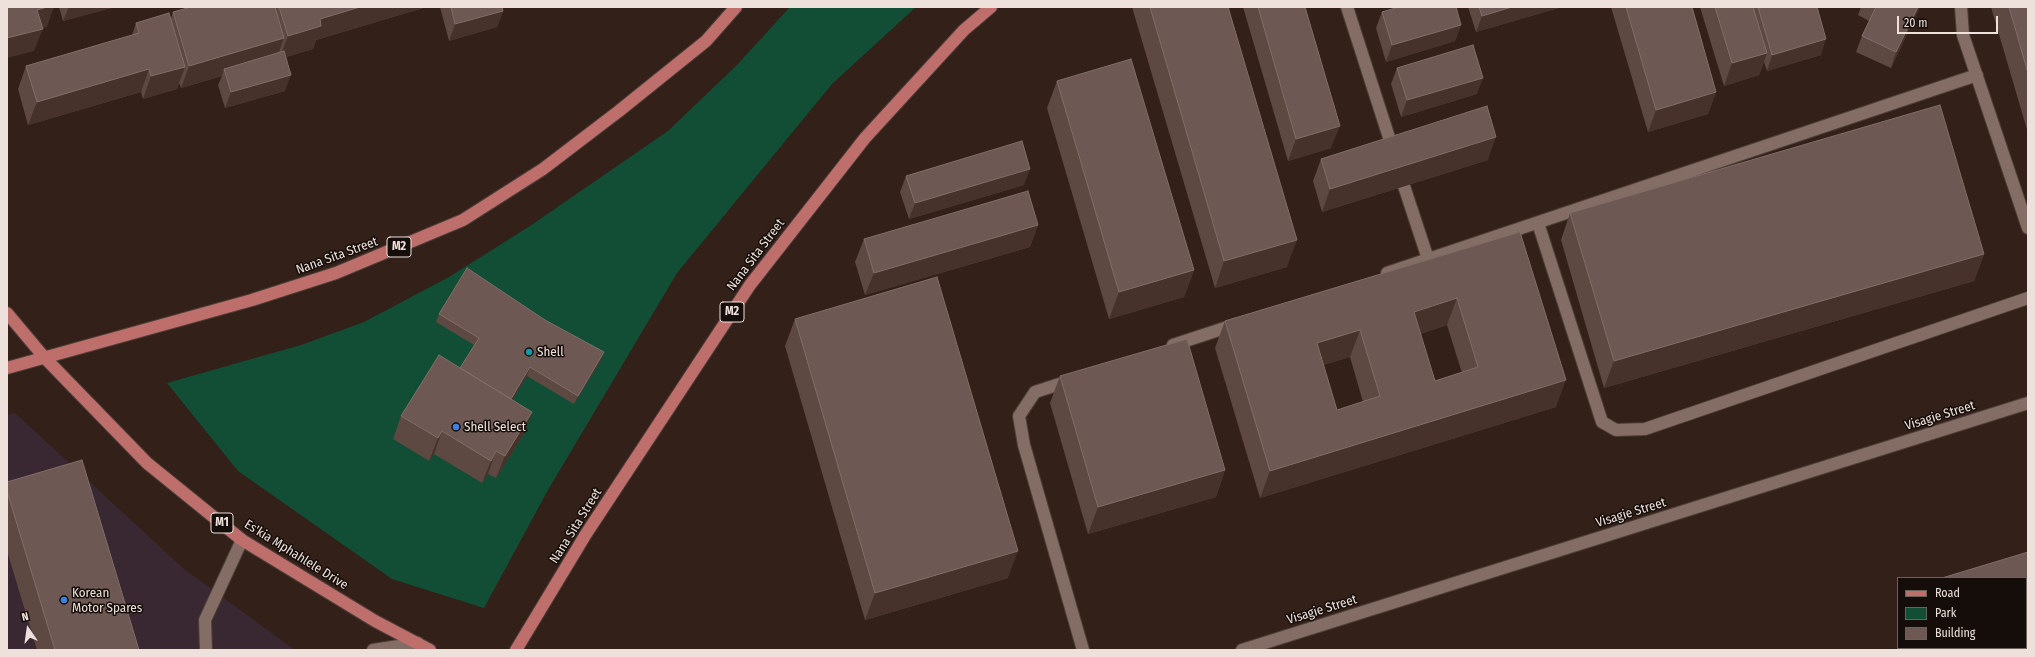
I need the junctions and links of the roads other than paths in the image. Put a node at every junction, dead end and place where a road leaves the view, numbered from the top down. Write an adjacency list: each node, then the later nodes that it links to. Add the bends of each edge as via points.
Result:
1 (729, 7): 6 (street)
2 (736, 7): 6 (main road, Nana Sita Street / M2)
3 (991, 7): 27 (main road, Nana Sita Street / M2, via 964,30 865,138 750,285 586,534)
4 (1347, 7): 8 (street)
5 (1961, 7): 7 (street, via 1963,35)
6 (706, 41): 18 (main road, Nana Sita Street / M2, via 543,170 463,220 336,273 252,300)
7 (1977, 75): 10 (street); 11 (street)
8 (1394, 155)
9 (1404, 186): 12 (street)
10 (1538, 223): 12 (street); 14 (street, via 1602,422 1616,430 1645,429)
11 (2028, 228)
12 (1428, 259): 13 (street)
13 (1375, 277)
14 (2028, 298)
15 (7, 313): 18 (main road, Es'kia Mphahlele Drive / M1)
16 (1247, 320): 17 (street)
17 (1164, 349)
18 (44, 356): 19 (main road, M2); 22 (main road, Es'kia Mphahlele Drive / M1, via 147,464)
19 (7, 368)
20 (1081, 377): 28 (street, via 1035,392 1019,416 1024,445)
21 (2028, 404): 29 (street, Visagie Street)
22 (242, 540): 23 (main road, Es'kia Mphahlele Drive / M1, via 375,621); 24 (street, via 205,620)
23 (418, 643): 25 (street); 26 (main road, Es'kia Mphahlele Drive / M1)
24 (206, 650)
25 (373, 650)
26 (430, 650)
27 (516, 650)
28 (1083, 650)
29 (1242, 650)

